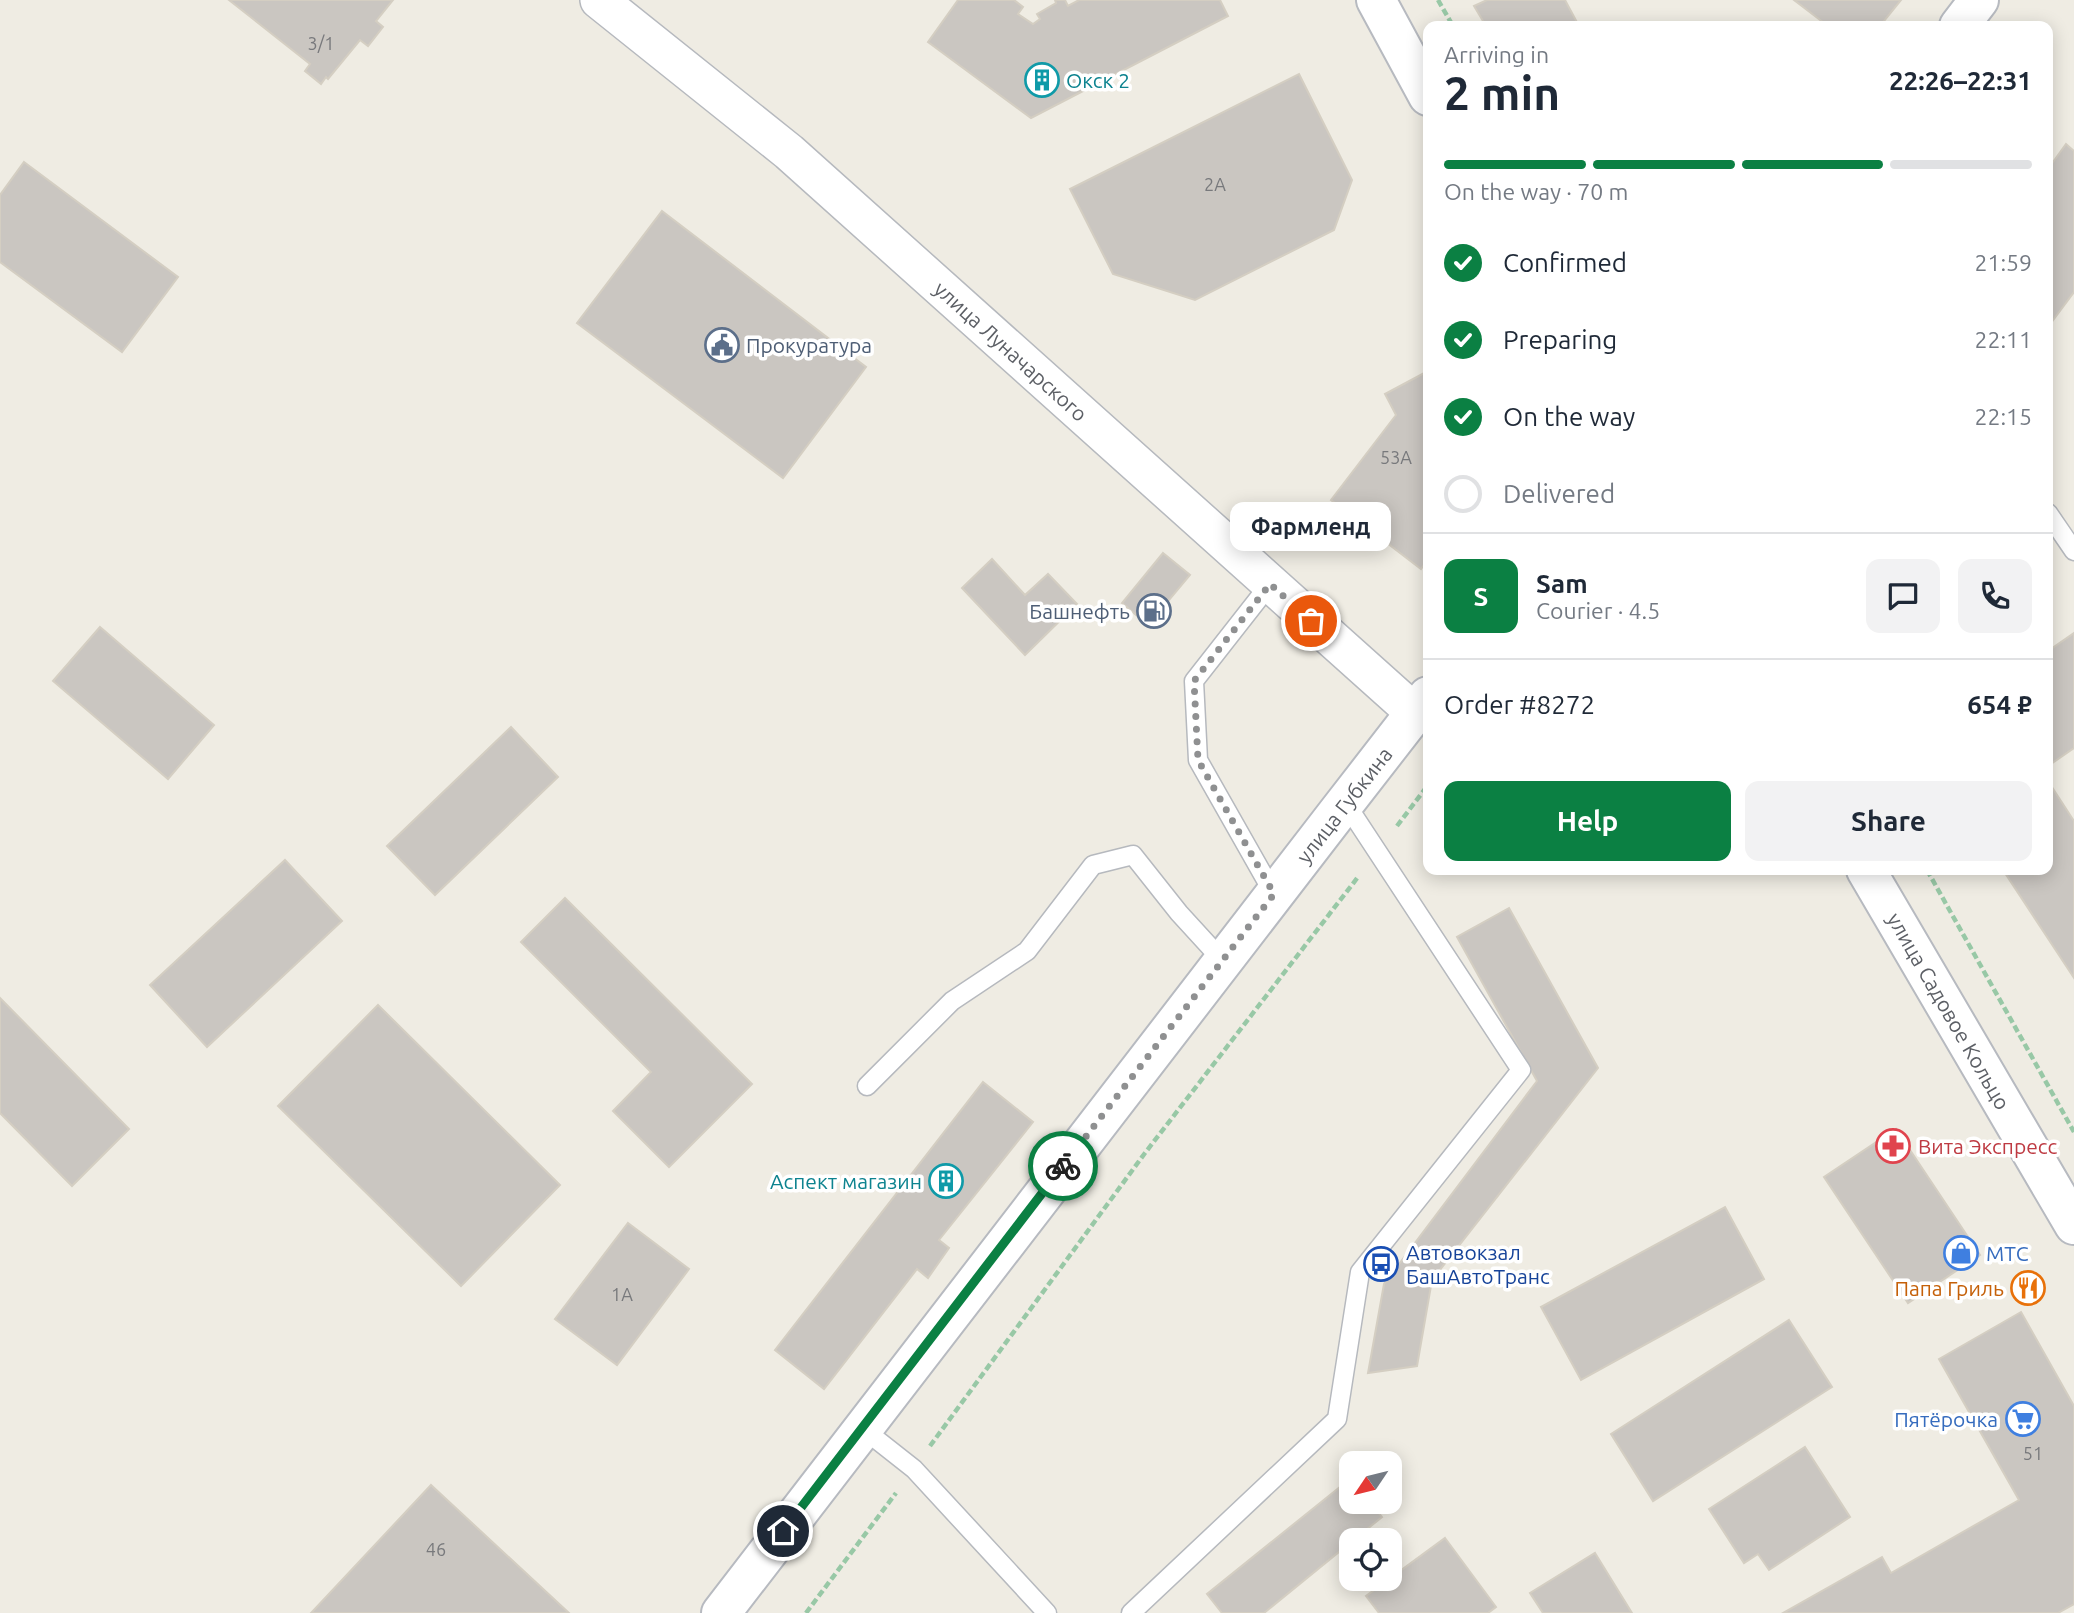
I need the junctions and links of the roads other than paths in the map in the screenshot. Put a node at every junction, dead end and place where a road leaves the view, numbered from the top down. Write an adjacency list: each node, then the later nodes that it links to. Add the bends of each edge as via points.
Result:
1 (598, 0): 8 (street, улица Луначарского, via 789,152)
2 (1376, 0): 5 (street)
3 (1979, 0): 4 (street)
4 (1963, 21)
5 (1423, 87)
6 (2053, 520): 7 (lane)
7 (2074, 551)
8 (1270, 584): 9 (street, улица Луначарского); 12 (lane, via 1194,681 1198,760)
9 (1421, 705): 10 (street, улица Губкина)
10 (1346, 804): 12 (street, улица Губкина); 19 (lane, via 1521,1070 1360,1272 1337,1419)
11 (1869, 875): 15 (street, улица Садовое Кольцо)
12 (1274, 894): 13 (street, улица Губкина)
13 (1222, 960): 14 (lane, via 1133,855 1093,865 1027,951 952,1001); 16 (street, улица Губкина)
14 (867, 1086)
15 (2074, 1224)
16 (862, 1428): 17 (street, улица Губкина); 18 (lane, via 914,1469)
17 (720, 1613)
18 (1047, 1613)
19 (1131, 1613)

